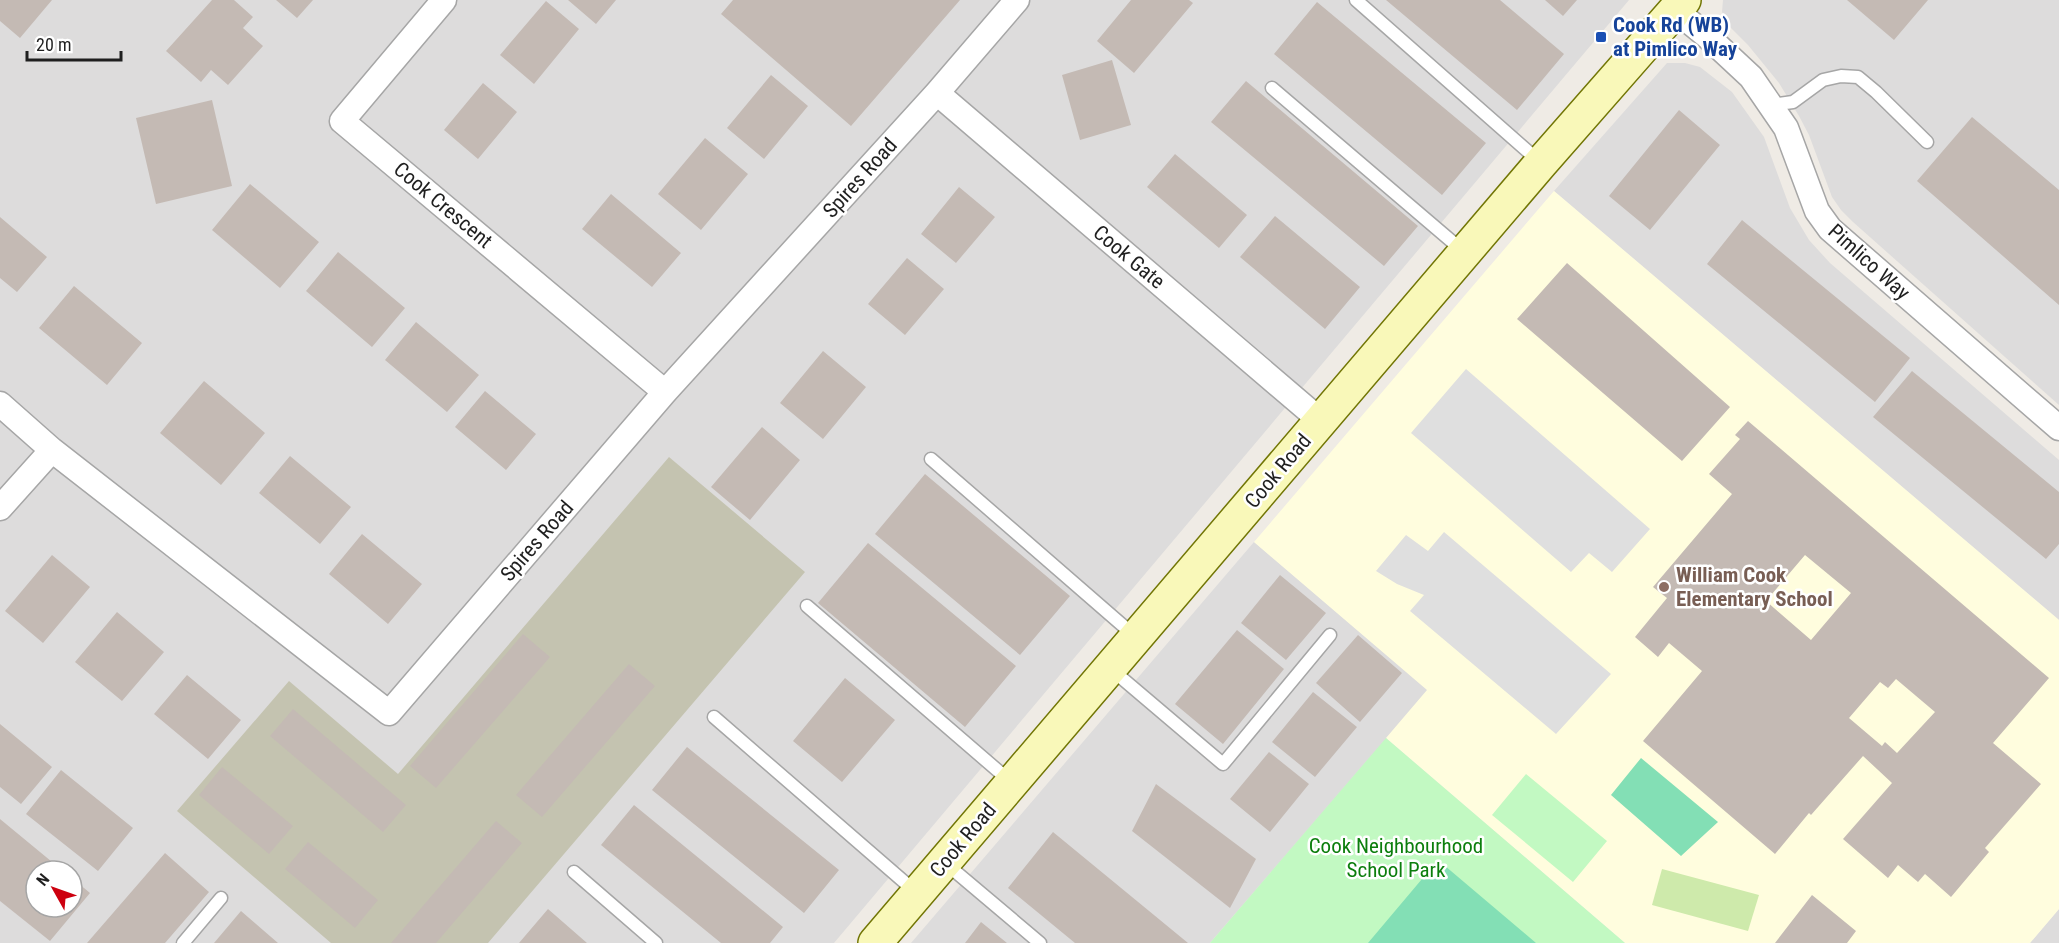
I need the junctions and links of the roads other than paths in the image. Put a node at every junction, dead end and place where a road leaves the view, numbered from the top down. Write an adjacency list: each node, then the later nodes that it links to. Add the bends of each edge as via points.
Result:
1 (444, 0): 11 (street, Cook Crescent, via 342,120)
2 (1017, 0): 6 (street, Spires Road)
3 (1356, 0): 9 (lane)
4 (1674, 3): 7 (street, Pimlico Way, via 1751,76); 9 (street, Cook Road)
5 (1272, 88): 10 (lane)
6 (937, 93): 11 (street, Spires Road); 13 (street, Cook Gate)
7 (1771, 105): 8 (lane, via 1793,102 1823,80 1858,77); 14 (street, Pimlico Way, via 1786,128 1817,211 1830,229)
8 (1927, 142)
9 (1542, 163): 10 (street, Cook Road)
10 (1465, 253): 13 (street, Cook Road)
11 (665, 392): 15 (street, Spires Road, via 389,712)
12 (0, 404): 15 (street, Spires Road)
13 (1321, 421): 20 (street, Cook Road)
14 (2059, 428)
15 (52, 450): 17 (street)
16 (931, 459): 20 (lane)
17 (0, 508)
18 (807, 606): 23 (lane)
19 (1330, 635): 21 (lane, via 1223,764)
20 (1136, 637): 21 (street, Cook Road)
21 (1110, 668): 23 (street, Cook Road)
22 (714, 717): 26 (lane)
23 (1012, 782): 24 (street, Cook Road)
24 (944, 862): 26 (street, Cook Road); 31 (lane)
25 (574, 872): 30 (lane)
26 (918, 893): 28 (street, Cook Road)
27 (221, 898): 29 (lane)
28 (881, 941)
29 (183, 943)
30 (656, 943)
31 (1040, 943)

